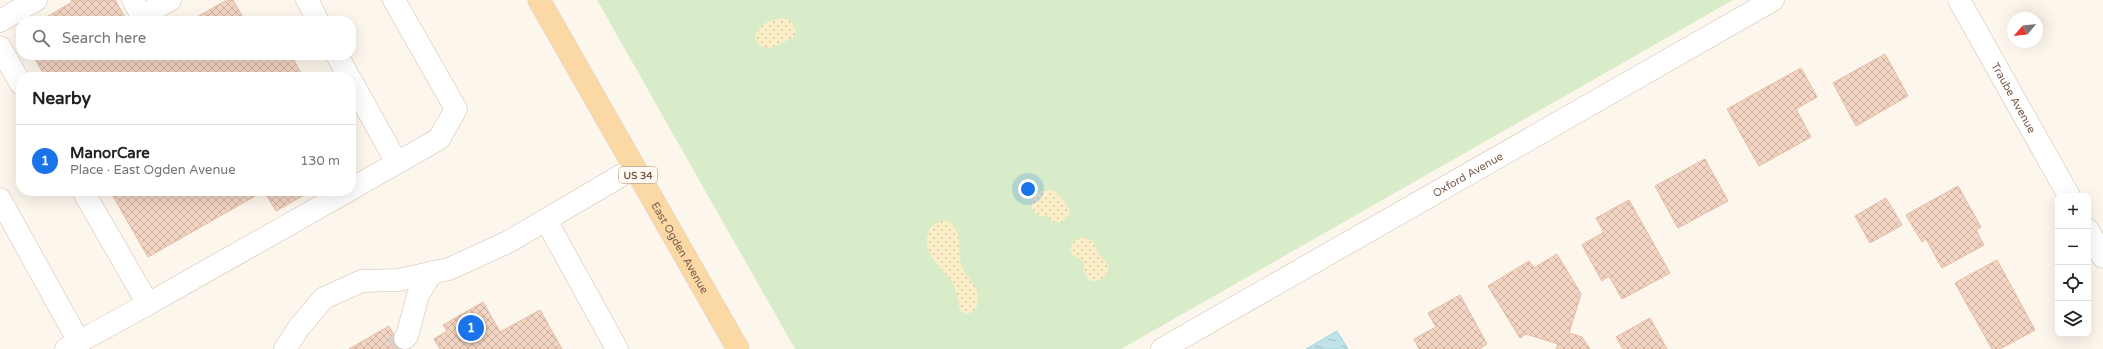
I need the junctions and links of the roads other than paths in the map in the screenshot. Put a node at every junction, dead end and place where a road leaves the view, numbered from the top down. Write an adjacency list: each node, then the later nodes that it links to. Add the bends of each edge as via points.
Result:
1 (36, 0): 10 (street)
2 (132, 0): 3 (street, via 142,16)
3 (170, 0)
4 (306, 0): 9 (street)
5 (394, 0): 16 (street, via 456,109 439,139)
6 (539, 0): 17 (main road, East Ogden Avenue / US 34)
7 (1773, 0): 33 (street, Oxford Avenue)
8 (1959, 0): 19 (street, Traube Avenue)
9 (315, 16)
10 (0, 21)
11 (0, 47): 14 (street)
12 (340, 60): 13 (street)
13 (346, 72)
14 (16, 75)
15 (356, 89): 16 (street)
16 (397, 163): 18 (street)
17 (634, 168): 23 (street); 32 (main road, East Ogden Avenue / US 34)
18 (356, 186)
19 (2067, 193)
20 (86, 196): 27 (street)
21 (339, 196): 27 (street)
22 (0, 199): 29 (street)
23 (546, 220): 26 (street, via 508,242 449,269); 31 (street)
24 (2091, 235): 25 (street)
25 (2103, 257)
26 (432, 272): 28 (street, via 418,295); 30 (street, via 398,280 362,281 324,298 300,326)
27 (148, 304): 29 (street)
28 (405, 338)
29 (73, 345)
30 (285, 349)
31 (617, 349)
32 (738, 349)
33 (1162, 349)

